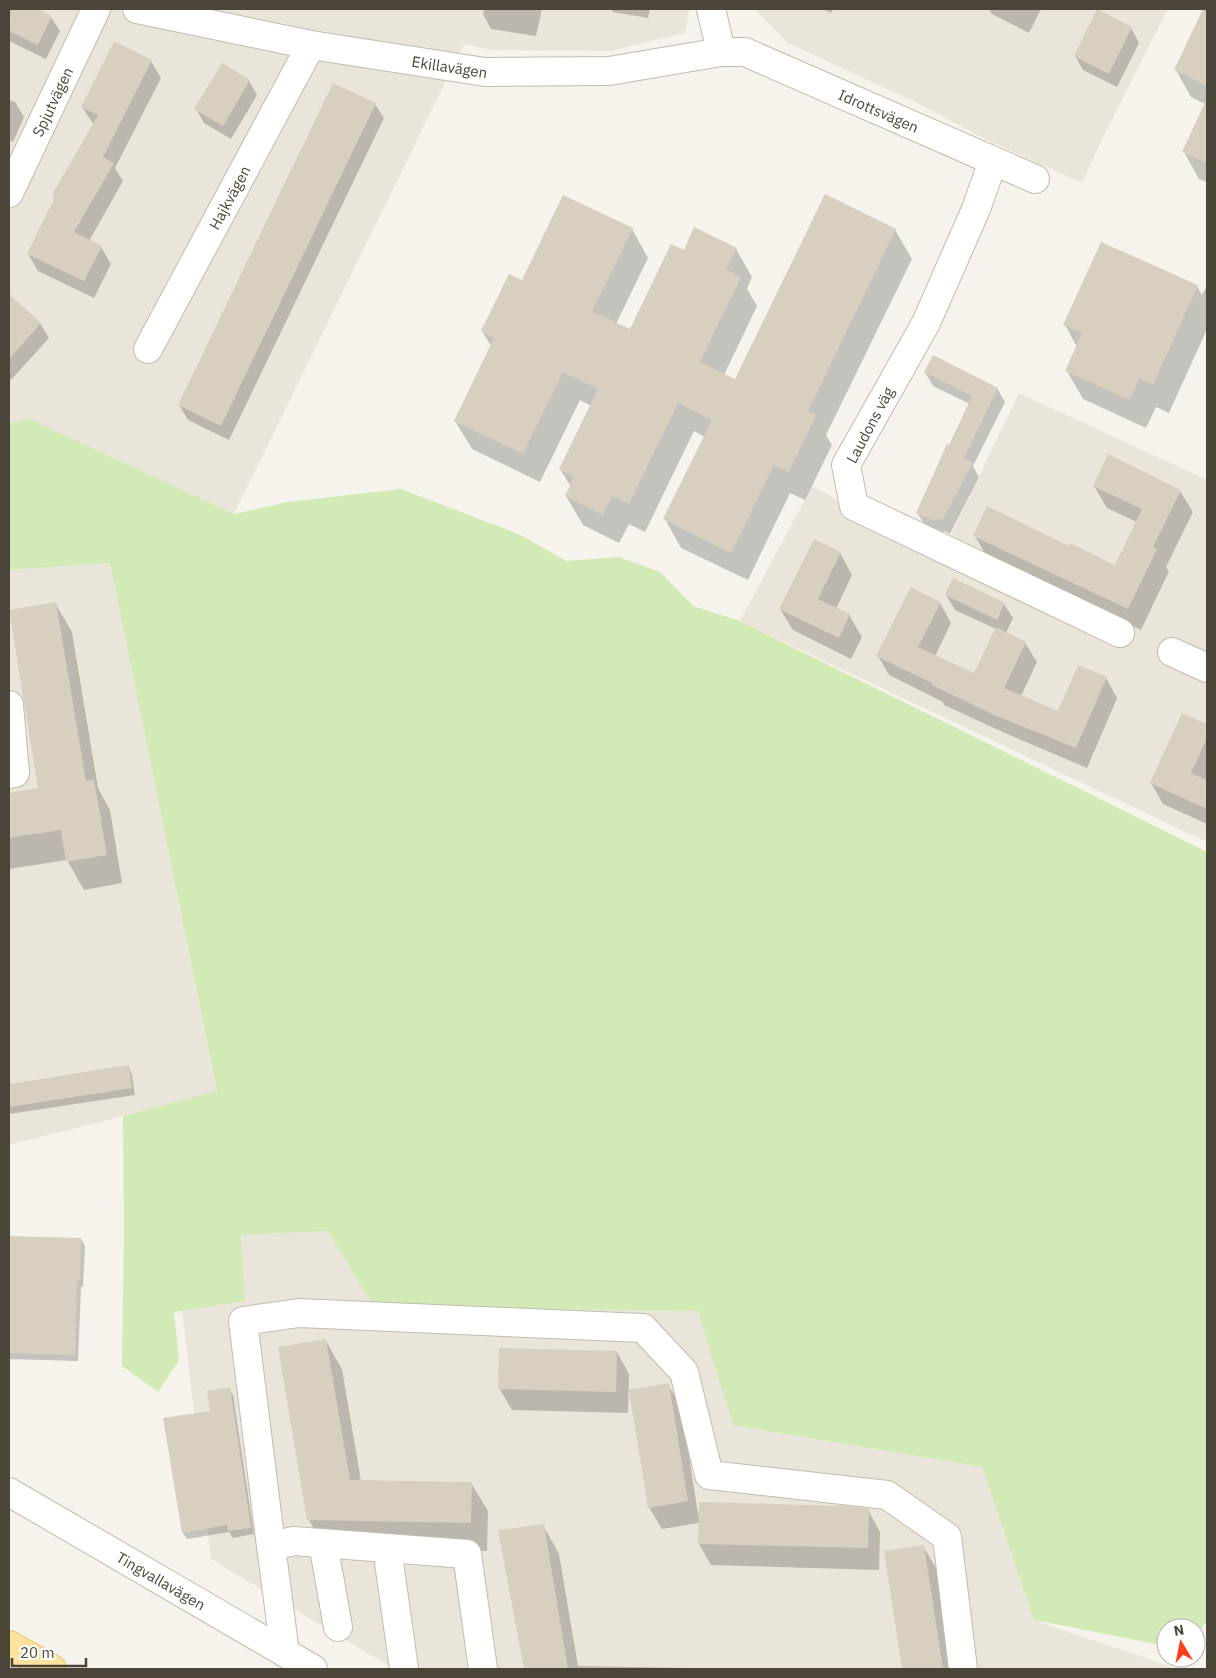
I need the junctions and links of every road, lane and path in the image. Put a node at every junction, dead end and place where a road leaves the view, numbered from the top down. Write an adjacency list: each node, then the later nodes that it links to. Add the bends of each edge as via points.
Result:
1 (96, 9): 8 (street, Spjutvägen)
2 (137, 9): 4 (street, Ekillavägen)
3 (711, 9): 5 (street)
4 (311, 45): 5 (street, Ekillavägen, via 485,72 609,72); 9 (street, Hajkvägen)
5 (721, 52): 6 (street, Idrottsvägen, via 746,52)
6 (993, 161): 7 (street, Idrottsvägen); 10 (street, Laudons väg, via 976,209 926,323 846,465 854,506)
7 (1035, 179)
8 (9, 193)
9 (148, 349)
10 (1120, 633)
11 (1172, 652): 12 (street)
12 (1207, 668)
13 (9, 705): 14 (street, via 15,773)
14 (9, 774)
15 (9, 1492): 21 (street, Tingvallavägen)
16 (323, 1543): 17 (street, via 294,1541); 18 (street); 19 (street)
17 (271, 1546): 21 (street); 26 (street, via 243,1321 299,1313 643,1328 684,1372 708,1475 887,1495 947,1536)
18 (387, 1548): 24 (street); 25 (street, via 467,1554)
19 (338, 1627)
20 (9, 1645): 22 (main road)
21 (285, 1653): 23 (street, Tingvallavägen)
22 (52, 1669)
23 (313, 1669)
24 (404, 1669)
25 (483, 1669)
26 (963, 1669)

